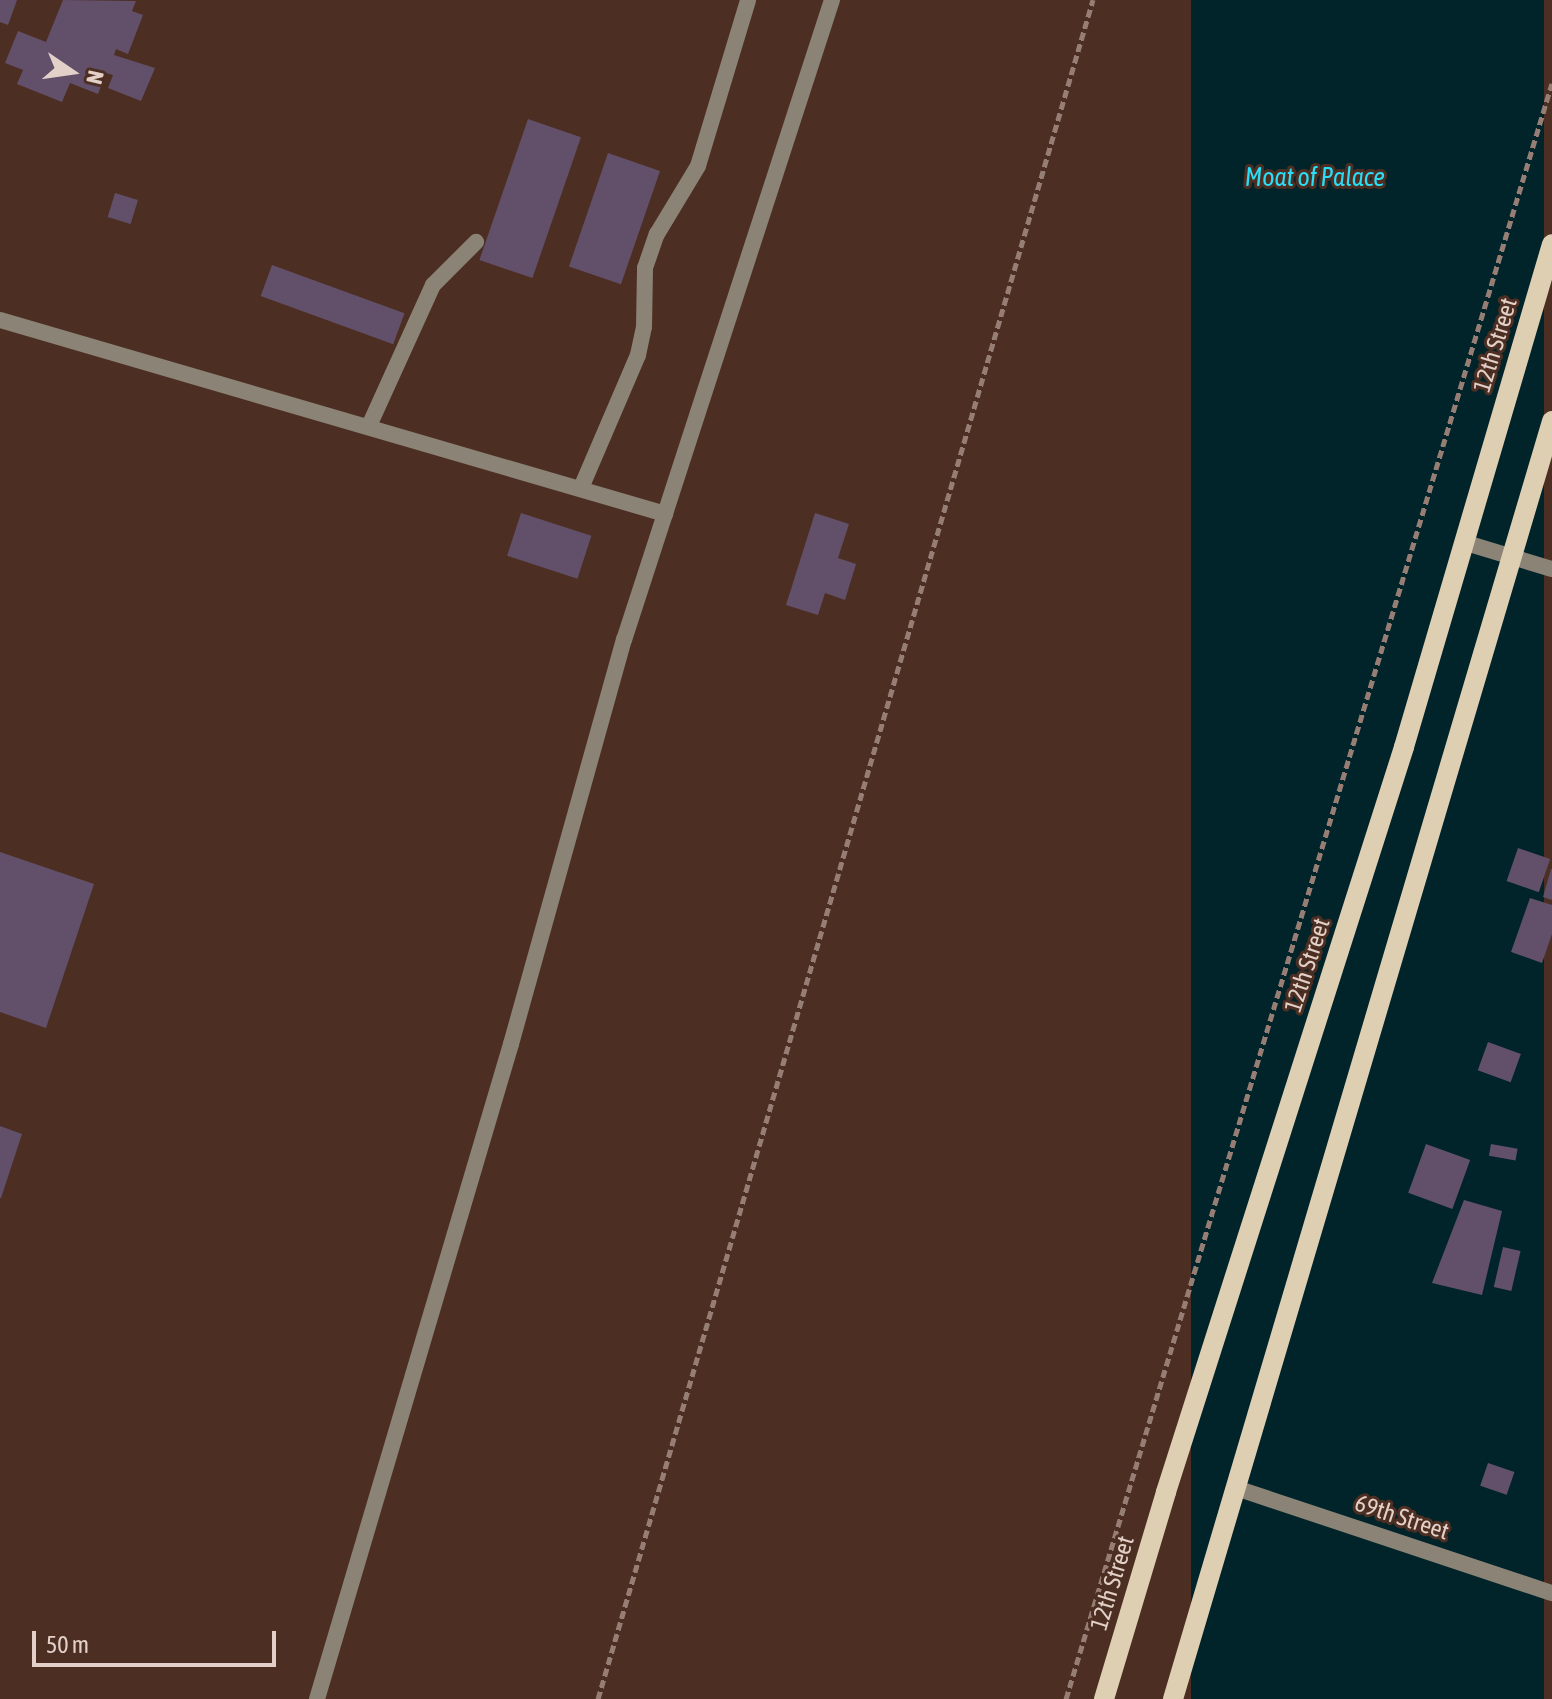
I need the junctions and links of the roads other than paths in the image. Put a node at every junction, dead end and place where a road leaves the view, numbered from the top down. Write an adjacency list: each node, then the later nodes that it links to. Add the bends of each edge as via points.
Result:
1 (748, 0): 8 (street, via 698,166 657,234 645,268 638,355)
2 (832, 0): 9 (street)
3 (476, 242): 7 (street, via 433,285)
4 (1552, 244): 10 (main road, 12th Street)
5 (0, 320): 7 (street)
6 (1552, 421): 11 (main road)
7 (369, 426): 8 (street)
8 (581, 488): 9 (street)
9 (665, 514): 15 (street)
10 (1463, 542): 11 (street); 16 (main road, 12th Street, via 1404,747)
11 (1510, 557): 12 (street); 13 (main road)
12 (1552, 569)
13 (1236, 1488): 14 (street, 69th Street); 17 (main road)
14 (1552, 1593)
15 (317, 1699)
16 (1104, 1699)
17 (1173, 1699)

